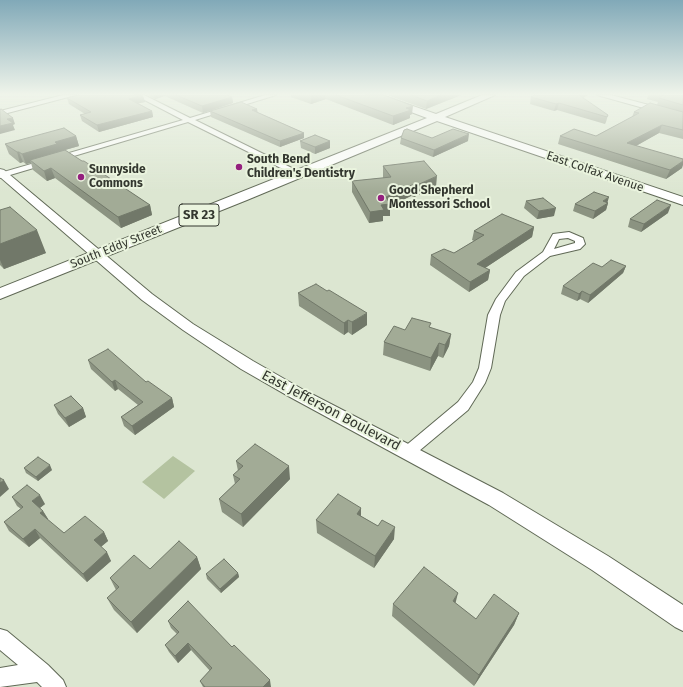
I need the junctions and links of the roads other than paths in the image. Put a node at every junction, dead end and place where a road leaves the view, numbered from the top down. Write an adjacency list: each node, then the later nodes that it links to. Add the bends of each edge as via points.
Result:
1 (165, 127): 5 (street)
2 (204, 127): 6 (street)
3 (415, 127): 6 (main road, SR 23)
4 (464, 127): 7 (main road, East Colfax Avenue)
5 (1, 174): 8 (street, East Jefferson Boulevard)
6 (300, 174): 8 (main road, South Eddy Street / SR 23)
7 (683, 201)
8 (97, 254): 10 (main road, South Eddy Street / SR 23); 11 (street, East Jefferson Boulevard, via 167,312 227,352 296,393)
9 (547, 254): 11 (street, via 520,274 500,301 494,315 485,368 479,384 469,399)
10 (0, 294)
11 (408, 452): 12 (street, East Jefferson Boulevard, via 484,492 540,526)
12 (683, 619)
13 (0, 638): 14 (street)
14 (41, 672): 15 (street); 16 (street)
15 (0, 678)
16 (56, 687)

